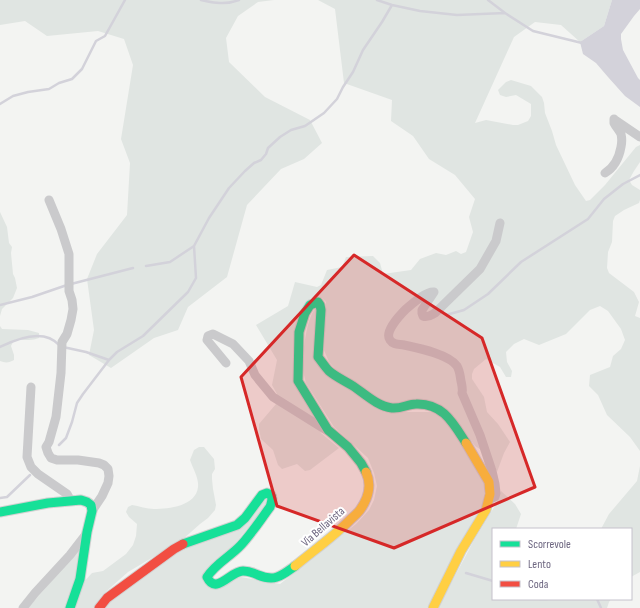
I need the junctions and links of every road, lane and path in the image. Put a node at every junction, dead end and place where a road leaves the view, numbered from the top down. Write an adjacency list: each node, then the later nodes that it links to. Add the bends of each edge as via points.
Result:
1 (640, 137): 2 (street, via 612,118 622,137 620,154 614,166)
2 (604, 172)
3 (49, 200): 10 (street, via 69,254 69,291 73,309 67,334 62,342 56,417 46,447 52,458 57,460 99,463 108,469 108,483)
4 (500, 223): 8 (street, via 496,241 480,269 436,313 426,317 423,316 422,310 434,292 427,293 406,309 389,334 390,340 394,343 425,349 441,355 457,366 462,393 480,435 495,484 495,497)
5 (226, 362): 7 (street, via 207,340 208,336 213,334 233,344 249,361 273,397)
6 (31, 387): 9 (street, via 27,457 31,467 38,474 67,494)
7 (328, 430): 8 (street, Via Bellavista, via 298,381 299,332 305,312 310,305 318,302 321,310 318,357 330,372 371,400 385,406 401,408 425,404 443,412 466,442 489,482); 15 (street, Via Bellavista, via 348,447 361,463 369,484 366,499 351,519 290,570 276,579 243,571 217,584 209,582 207,577 241,545 270,507 272,497 265,494 237,526 187,542 174,549 107,598)
8 (489, 499): 16 (street, Via Bellavista, via 486,510 461,551)
9 (71, 501): 10 (street, via 87,502 91,505); 11 (street)
10 (92, 511): 12 (street)
11 (0, 512)
12 (87, 532): 13 (street); 14 (street, via 80,579)
13 (23, 608)
14 (70, 608)
15 (99, 608)
16 (433, 608)

